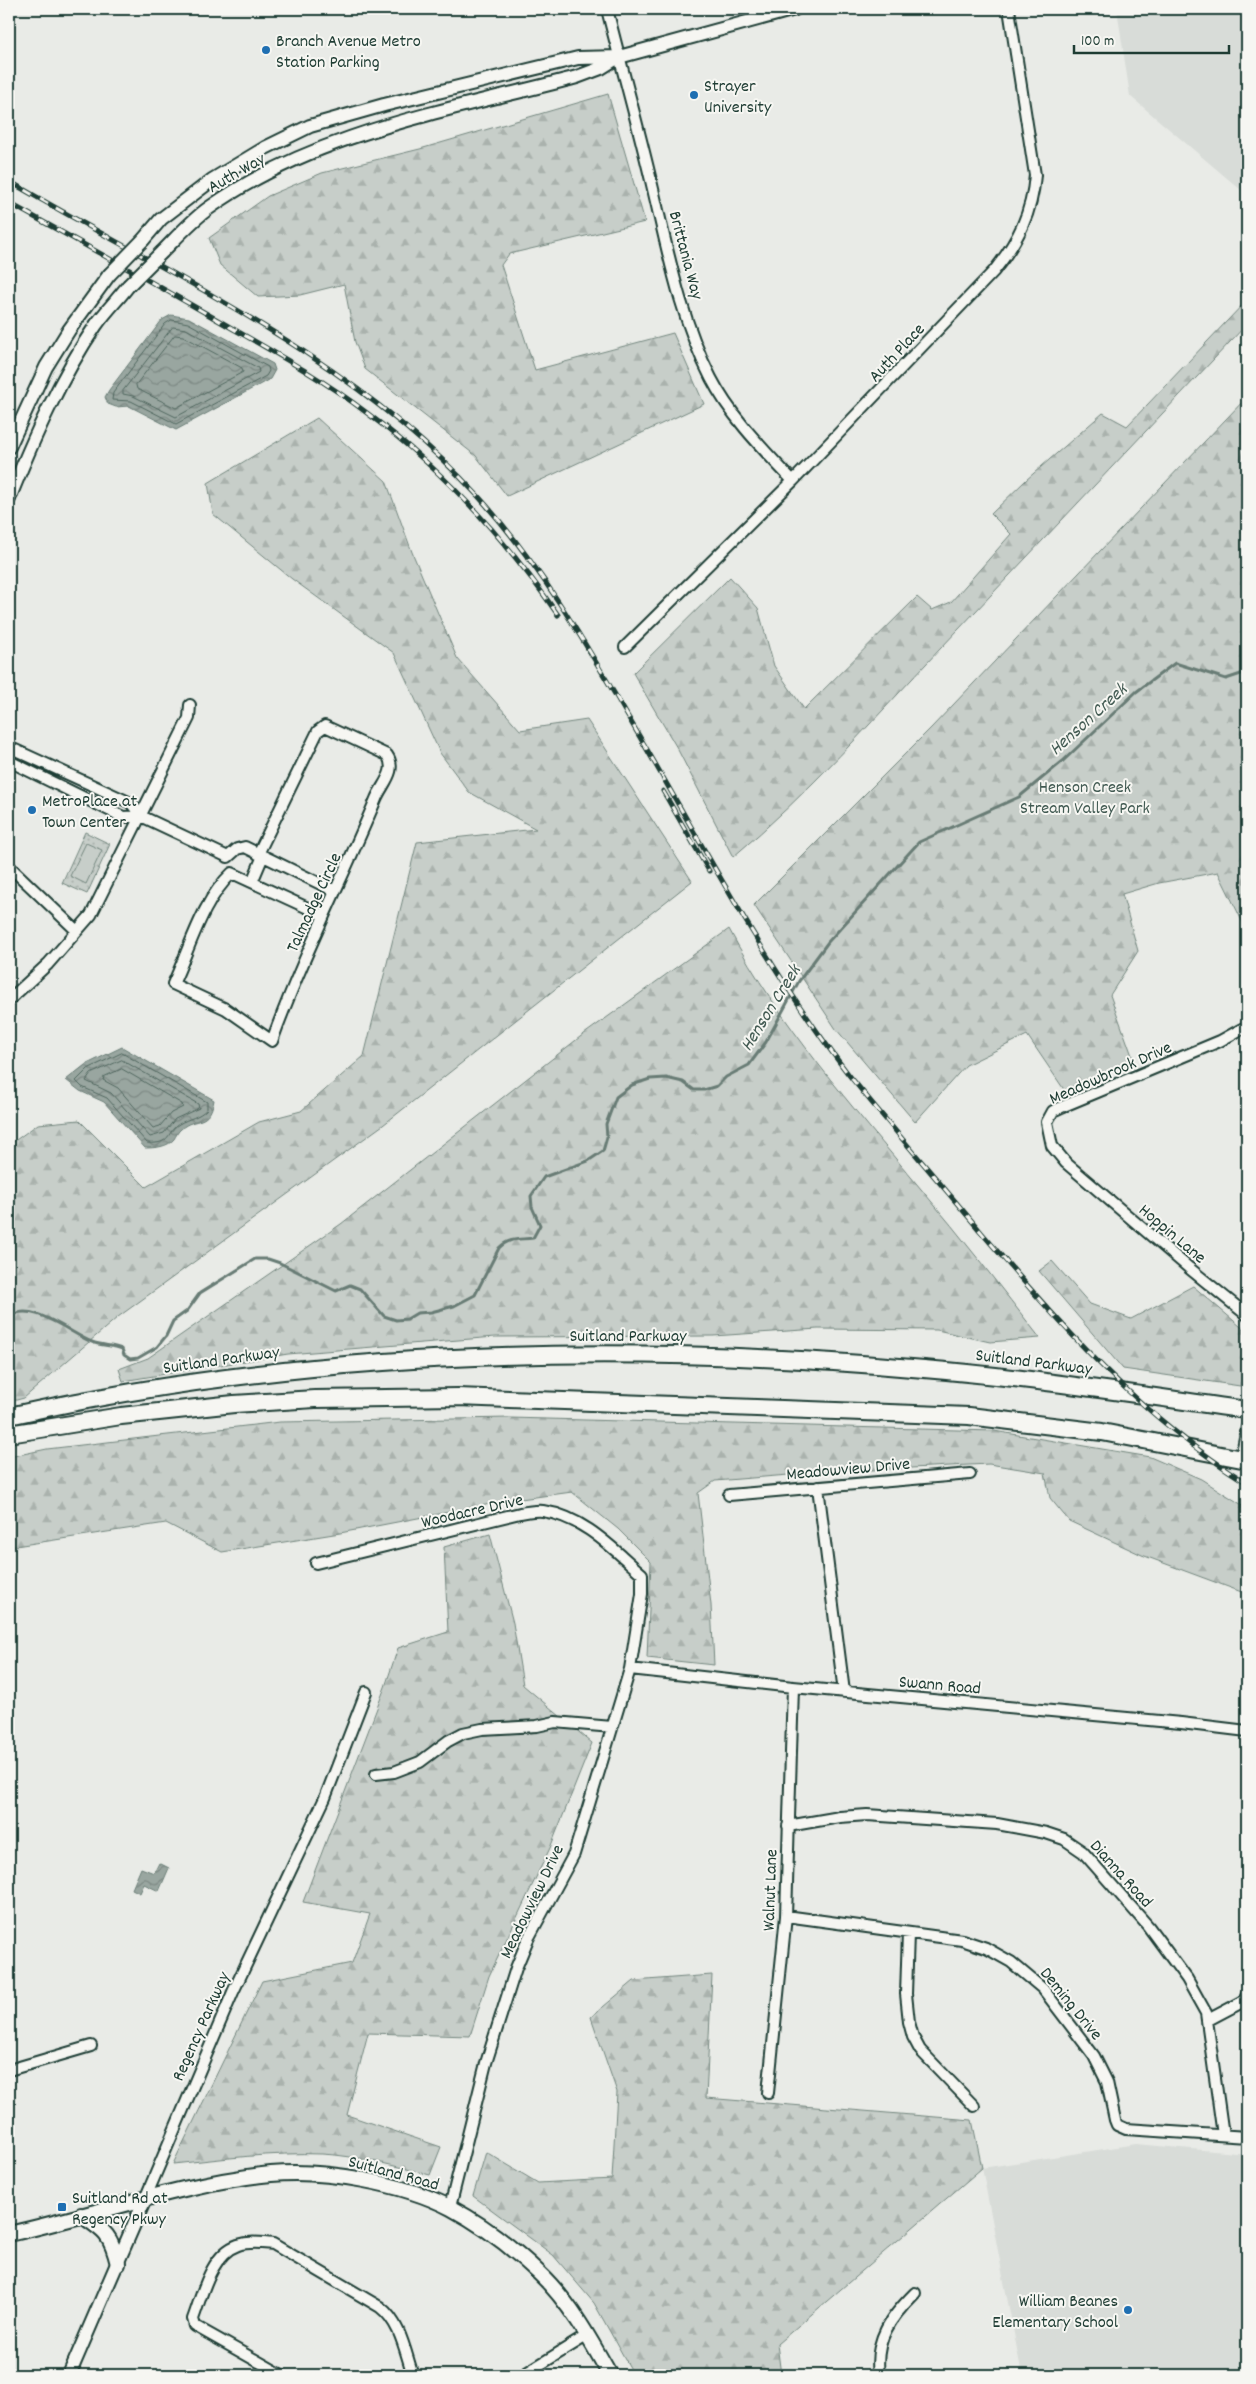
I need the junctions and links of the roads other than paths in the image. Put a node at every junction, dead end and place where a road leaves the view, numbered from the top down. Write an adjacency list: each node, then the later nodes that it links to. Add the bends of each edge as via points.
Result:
1 (607, 9): 4 (street, Brittania Way)
2 (795, 9): 4 (street, Auth Way)
3 (1009, 9): 6 (street, Auth Place, via 1035,175 1033,195 1022,231 994,270)
4 (619, 57): 5 (street, Auth Way, bridge, via 578,58 310,126 212,180 161,219 109,275 46,367); 6 (street, Brittania Way, via 671,261 703,360 732,411); 7 (street, Auth Way, bridge, via 601,68 577,76 354,137 300,157 250,182 208,209 128,286 97,324 31,444)
5 (9, 447)
6 (793, 481): 8 (street, Auth Place)
7 (9, 499)
8 (625, 647)
9 (190, 706): 14 (street, via 189,718)
10 (9, 746): 12 (street)
11 (9, 761): 13 (street)
12 (54, 768): 13 (street); 14 (street, via 130,803)
13 (50, 781): 14 (street, via 124,817)
14 (141, 816): 16 (street); 22 (street, via 91,916)
15 (261, 855): 16 (street, via 245,847); 19 (street); 20 (street); 20 (street, Talmadge Circle, via 318,731 325,726 387,755 392,762 392,771 378,794)
16 (228, 856): 18 (street)
17 (9, 866): 22 (street)
18 (232, 873): 19 (street); 21 (street, Talmadge Circle, via 220,885 208,907 173,984 226,1010 272,1041)
19 (252, 882): 21 (street)
20 (335, 891): 21 (street, Talmadge Circle)
21 (323, 915)
22 (77, 931): 23 (street, via 48,964)
23 (9, 1000)
24 (1247, 1026): 25 (street, Meadowbrook Drive, via 1220,1041 1053,1112 1047,1122 1052,1146)
25 (1079, 1174): 26 (street, Hoppin Lane)
26 (1247, 1315)
27 (1247, 1410): 28 (highway, Suitland Parkway, via 1068,1384 925,1369 774,1358 576,1354 438,1358 294,1370 154,1388)
28 (9, 1416)
29 (1247, 1427): 31 (street)
30 (9, 1434): 31 (highway, via 130,1415 234,1404 323,1398 458,1397 969,1416 1110,1433)
31 (1244, 1459)
32 (970, 1474): 33 (street, Meadowview Drive)
33 (818, 1487): 34 (street, Meadowview Drive); 39 (street)
34 (730, 1495)
35 (316, 1564): 36 (street, Woodacre Drive, via 520,1513 542,1511 574,1521 594,1532 642,1574 642,1594)
36 (630, 1669): 37 (street, Swann Road); 40 (street, Meadowview Drive)
37 (793, 1687): 39 (street, Swann Road); 43 (street, Walnut Lane)
38 (366, 1692): 54 (street, Regency Parkway, via 325,1798 233,1992)
39 (844, 1692): 41 (street, Swann Road)
40 (612, 1727): 42 (street, via 555,1722 482,1729 463,1733 420,1762 394,1772); 55 (street, Meadowview Drive, via 574,1854 516,1968 486,2062)
41 (1247, 1732)
42 (376, 1774)
43 (788, 1826): 44 (street, Walnut Lane); 47 (street, Dianna Road, via 840,1816 867,1815 997,1824 1064,1839 1083,1852 1148,1926 1187,1979)
44 (786, 1916): 45 (street, Deming Drive); 50 (street, Walnut Lane)
45 (908, 1932): 51 (street, via 906,1994 914,2037 920,2050); 52 (street, Deming Drive, via 962,1940 986,1948 1028,1975 1060,2010 1102,2069 1118,2125 1126,2129)
46 (1247, 1995): 47 (street, via 1244,2001)
47 (1208, 2020): 52 (street, Dianna Road)
48 (91, 2046): 49 (street)
49 (9, 2070)
50 (768, 2093)
51 (974, 2106)
52 (1223, 2135): 53 (street)
53 (1247, 2138)
54 (145, 2199): 55 (main road, Suitland Road, via 207,2184 272,2174 326,2173 376,2182); 56 (main road, Suitland Road); 58 (street, Regency Parkway)
55 (450, 2207): 60 (main road, Suitland Road, via 500,2238 540,2274)
56 (82, 2215): 57 (main road, Suitland Road); 58 (main road, via 113,2242)
57 (9, 2234)
58 (118, 2264): 61 (street, Regency Parkway)
59 (915, 2293): 66 (street, via 882,2336 878,2354)
60 (588, 2335): 64 (street); 65 (main road, Suitland Road)
61 (69, 2375)
62 (282, 2375): 63 (street, via 195,2326 193,2319 212,2270 230,2249 240,2244 273,2244 388,2313 397,2328)
63 (413, 2375)
64 (523, 2375)
65 (610, 2375)
66 (879, 2375)

